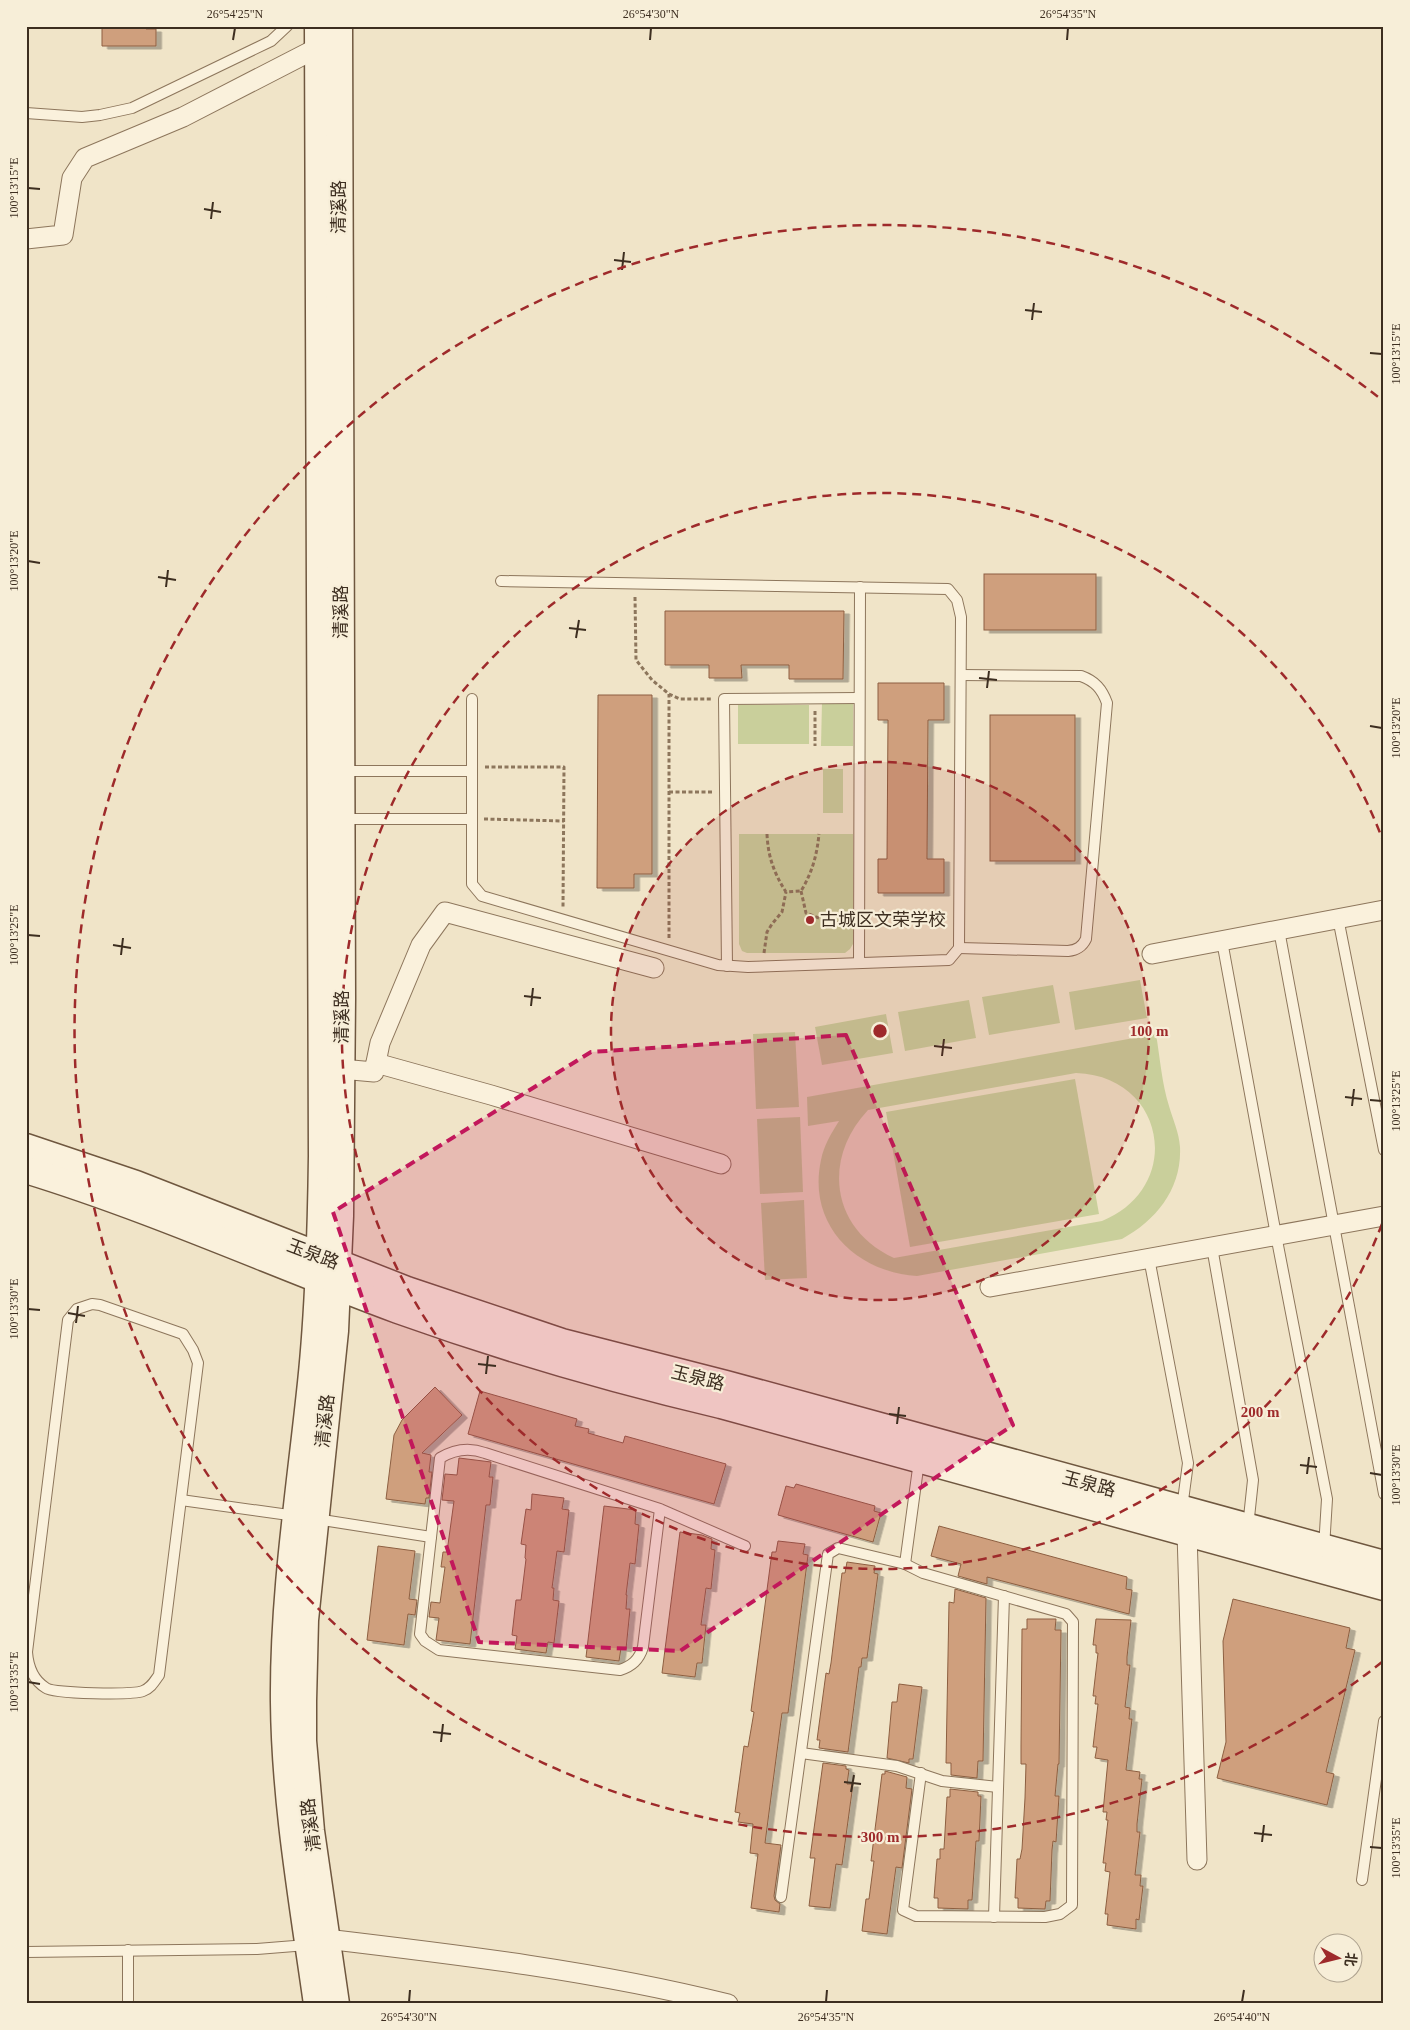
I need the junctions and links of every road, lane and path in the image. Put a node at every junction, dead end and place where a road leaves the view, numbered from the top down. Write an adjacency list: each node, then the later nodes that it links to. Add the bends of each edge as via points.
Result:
1 (287, 26): 4 (lane, via 271,41 132,108 82,117)
2 (339, 26): 17 (street, 清溪路)
3 (319, 37): 5 (street, via 183,117 85,158 72,178 63,235); 51 (street, 清溪路, via 322,1146)
4 (26, 113)
5 (26, 238)
6 (501, 581): 7 (lane)
7 (634, 583): 8 (lane); 10 (path, via 636,660)
8 (860, 587): 9 (lane, via 948,588 960,608); 13 (lane)
9 (961, 675): 33 (lane); 33 (lane, via 1080,676 1099,687 1107,703 1086,939 1080,947 1068,950)
10 (669, 694): 11 (path, via 680,699); 18 (path)
11 (724, 698): 12 (lane); 19 (lane)
12 (815, 698): 13 (lane); 15 (path)
13 (859, 698): 30 (lane)
14 (472, 699): 16 (lane)
15 (815, 746)
16 (472, 769): 17 (lane); 21 (lane); 22 (path, via 564,767)
17 (341, 771): 20 (street, 清溪路)
18 (669, 792): 19 (path); 34 (path)
19 (725, 792): 37 (lane)
20 (341, 819): 21 (lane); 41 (street, 清溪路)
21 (472, 819): 22 (path); 29 (lane, via 472,884 482,896)
22 (564, 821): 29 (path)
23 (767, 834): 26 (path, via 770,862)
24 (819, 834): 25 (path, via 815,862)
25 (801, 891): 26 (path); 30 (path, via 806,913 839,925)
26 (786, 892): 38 (path, via 782,912 767,932)
27 (1384, 910): 28 (street)
28 (1338, 918): 31 (street); 43 (lane)
29 (563, 920): 34 (lane)
30 (859, 926): 36 (lane)
31 (1279, 930): 32 (street); 47 (lane)
32 (1222, 941): 35 (street); 48 (lane)
33 (960, 948): 36 (lane, via 949,960)
34 (668, 950): 37 (lane)
35 (1152, 954)
36 (859, 963): 38 (lane)
37 (727, 966): 38 (lane)
38 (763, 967)
39 (654, 968): 40 (street, via 445,912 421,945 380,1043)
40 (376, 1063): 41 (street, via 374,1072); 44 (street)
41 (341, 1069): 51 (street, 清溪路)
42 (26, 1147): 51 (street, 玉泉路, via 136,1184)
43 (1384, 1150)
44 (720, 1164)
45 (26, 1170): 51 (street, 玉泉路)
46 (1384, 1216): 47 (street)
47 (1334, 1225): 48 (street); 54 (lane)
48 (1276, 1235): 49 (street); 62 (lane, via 1326,1499)
49 (1212, 1247): 50 (street); 59 (lane, via 1253,1480)
50 (1150, 1258): 52 (street); 58 (lane, via 1188,1463)
51 (329, 1272): 53 (street, 玉泉路, via 477,1337 556,1362); 57 (street, 清溪路, via 311,1383); 58 (street, 玉泉路, via 562,1342 726,1384)
52 (990, 1287)
53 (919, 1461): 58 (street, 玉泉路); 63 (lane)
54 (1384, 1494)
55 (181, 1500): 55 (lane, via 198,1363 193,1350 183,1334 100,1304 77,1309 68,1320 27,1652 33,1675 48,1690 135,1693 152,1685 159,1675); 57 (lane)
56 (660, 1509): 60 (lane, via 477,1450 458,1450 440,1458); 60 (lane, via 643,1647 634,1663 620,1670 432,1647 420,1634); 61 (lane)
57 (305, 1517): 60 (lane); 76 (street, 清溪路, via 303,1733)
58 (1185, 1521): 59 (street, 玉泉路); 65 (street, 玉泉路); 72 (street)
59 (1248, 1528): 62 (street, 玉泉路)
60 (431, 1537)
61 (744, 1546)
62 (1324, 1548): 64 (street, 玉泉路)
63 (905, 1564): 66 (lane, via 923,1573); 68 (lane, via 838,1548 828,1554)
64 (1384, 1564)
65 (1384, 1586)
66 (1004, 1596): 70 (lane); 75 (lane, via 1066,1614 1073,1622 1072,1905 1053,1916)
67 (1384, 1721): 71 (lane)
68 (801, 1753): 69 (lane, via 898,1766); 74 (lane)
69 (921, 1773): 70 (lane, via 942,1781); 75 (lane, via 903,1910 916,1916)
70 (998, 1787): 75 (lane)
71 (1378, 1801): 73 (lane)
72 (1197, 1860)
73 (1362, 1880)
74 (781, 1897)
75 (994, 1917)
76 (317, 1942): 77 (lane, via 257,1949); 80 (street, 清溪路); 81 (street, 清溪路); 82 (street, via 474,1957 598,1976)
77 (128, 1950): 78 (lane); 79 (lane)
78 (26, 1952)
79 (128, 2004)
80 (317, 2004)
81 (336, 2004)
82 (728, 2004)

